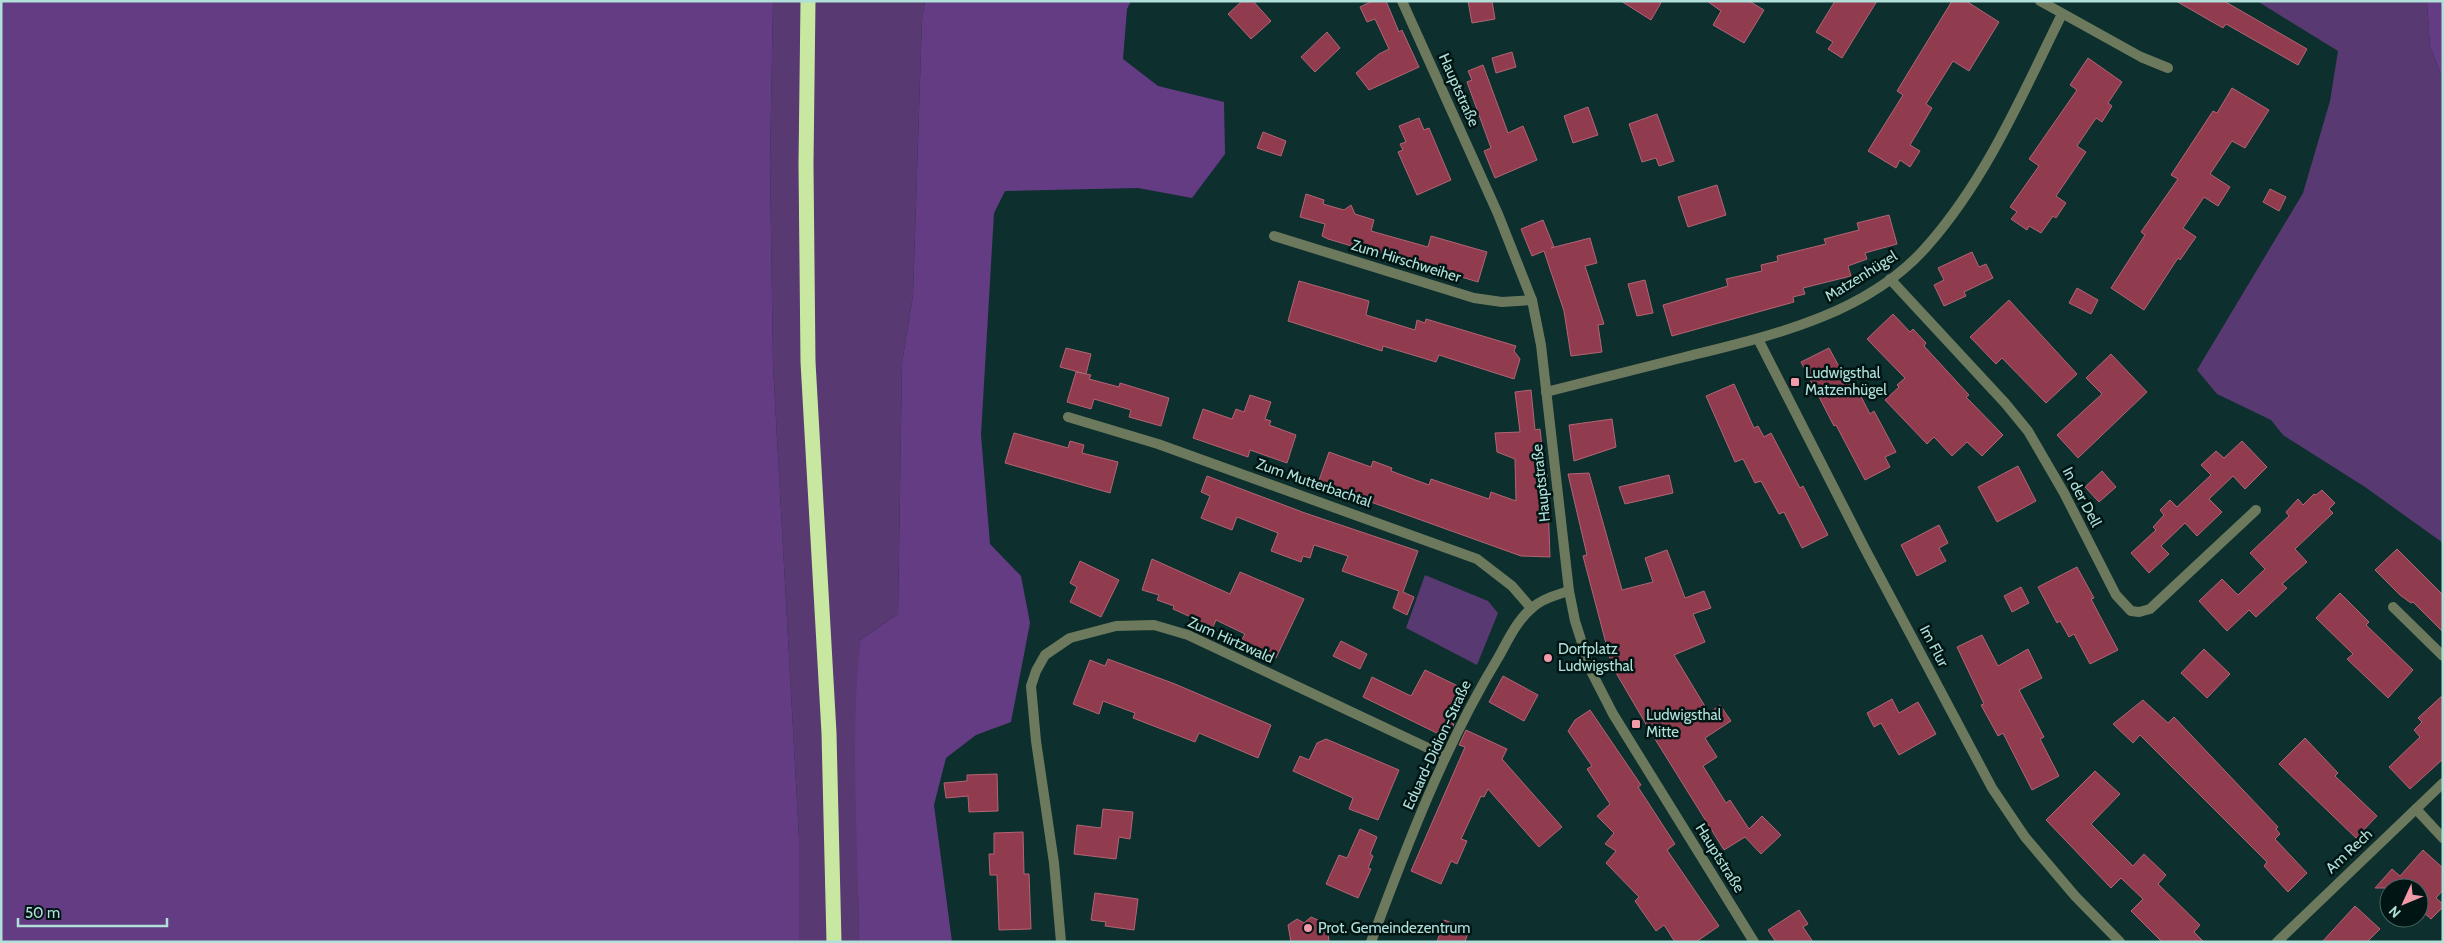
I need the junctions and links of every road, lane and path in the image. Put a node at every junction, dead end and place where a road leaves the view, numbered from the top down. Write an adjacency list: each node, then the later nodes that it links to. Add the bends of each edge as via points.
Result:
1 (808, 1): 21 (highway, via 808,362 829,733)
2 (1402, 1): 8 (street, Hauptstraße, via 1498,214)
3 (2040, 1): 4 (street)
4 (2062, 14): 5 (street); 7 (street, Matzenhügel, via 2011,118 1955,212 1927,246)
5 (2168, 68)
6 (1274, 236): 8 (street, Zum Hirschweiher, via 1474,298 1502,302)
7 (1890, 279): 9 (street, Matzenhügel, via 1828,314); 12 (street, In der Dell, via 2028,431 2116,595 2131,611 2150,609)
8 (1532, 300): 10 (street, Hauptstraße)
9 (1758, 339): 10 (street, Matzenhügel); 25 (street, Im Flur, via 1992,788 2024,837)
10 (1546, 392): 13 (street, Hauptstraße)
11 (1068, 418): 15 (street, Zum Mutterbachtal, via 1158,444 1477,559 1512,586)
12 (2256, 510)
13 (1569, 591): 15 (street, Eduard-Didion-Straße); 24 (street, Hauptstraße, via 1591,671 1612,714)
14 (2393, 607): 16 (street)
15 (1531, 608): 17 (street, Eduard-Didion-Straße, via 1483,682)
16 (2443, 656)
17 (1445, 756): 22 (street, Zum Hirtzwald, via 1188,635 1154,625 1116,626 1070,638 1045,655 1032,686); 23 (street, Eduard-Didion-Straße)
18 (2443, 783): 19 (street, Am Rech)
19 (2416, 809): 20 (street); 26 (street, Am Rech)
20 (2443, 838)
21 (834, 942)
22 (1061, 942)
23 (1371, 942)
24 (1754, 942)
25 (2120, 942)
26 (2276, 942)

